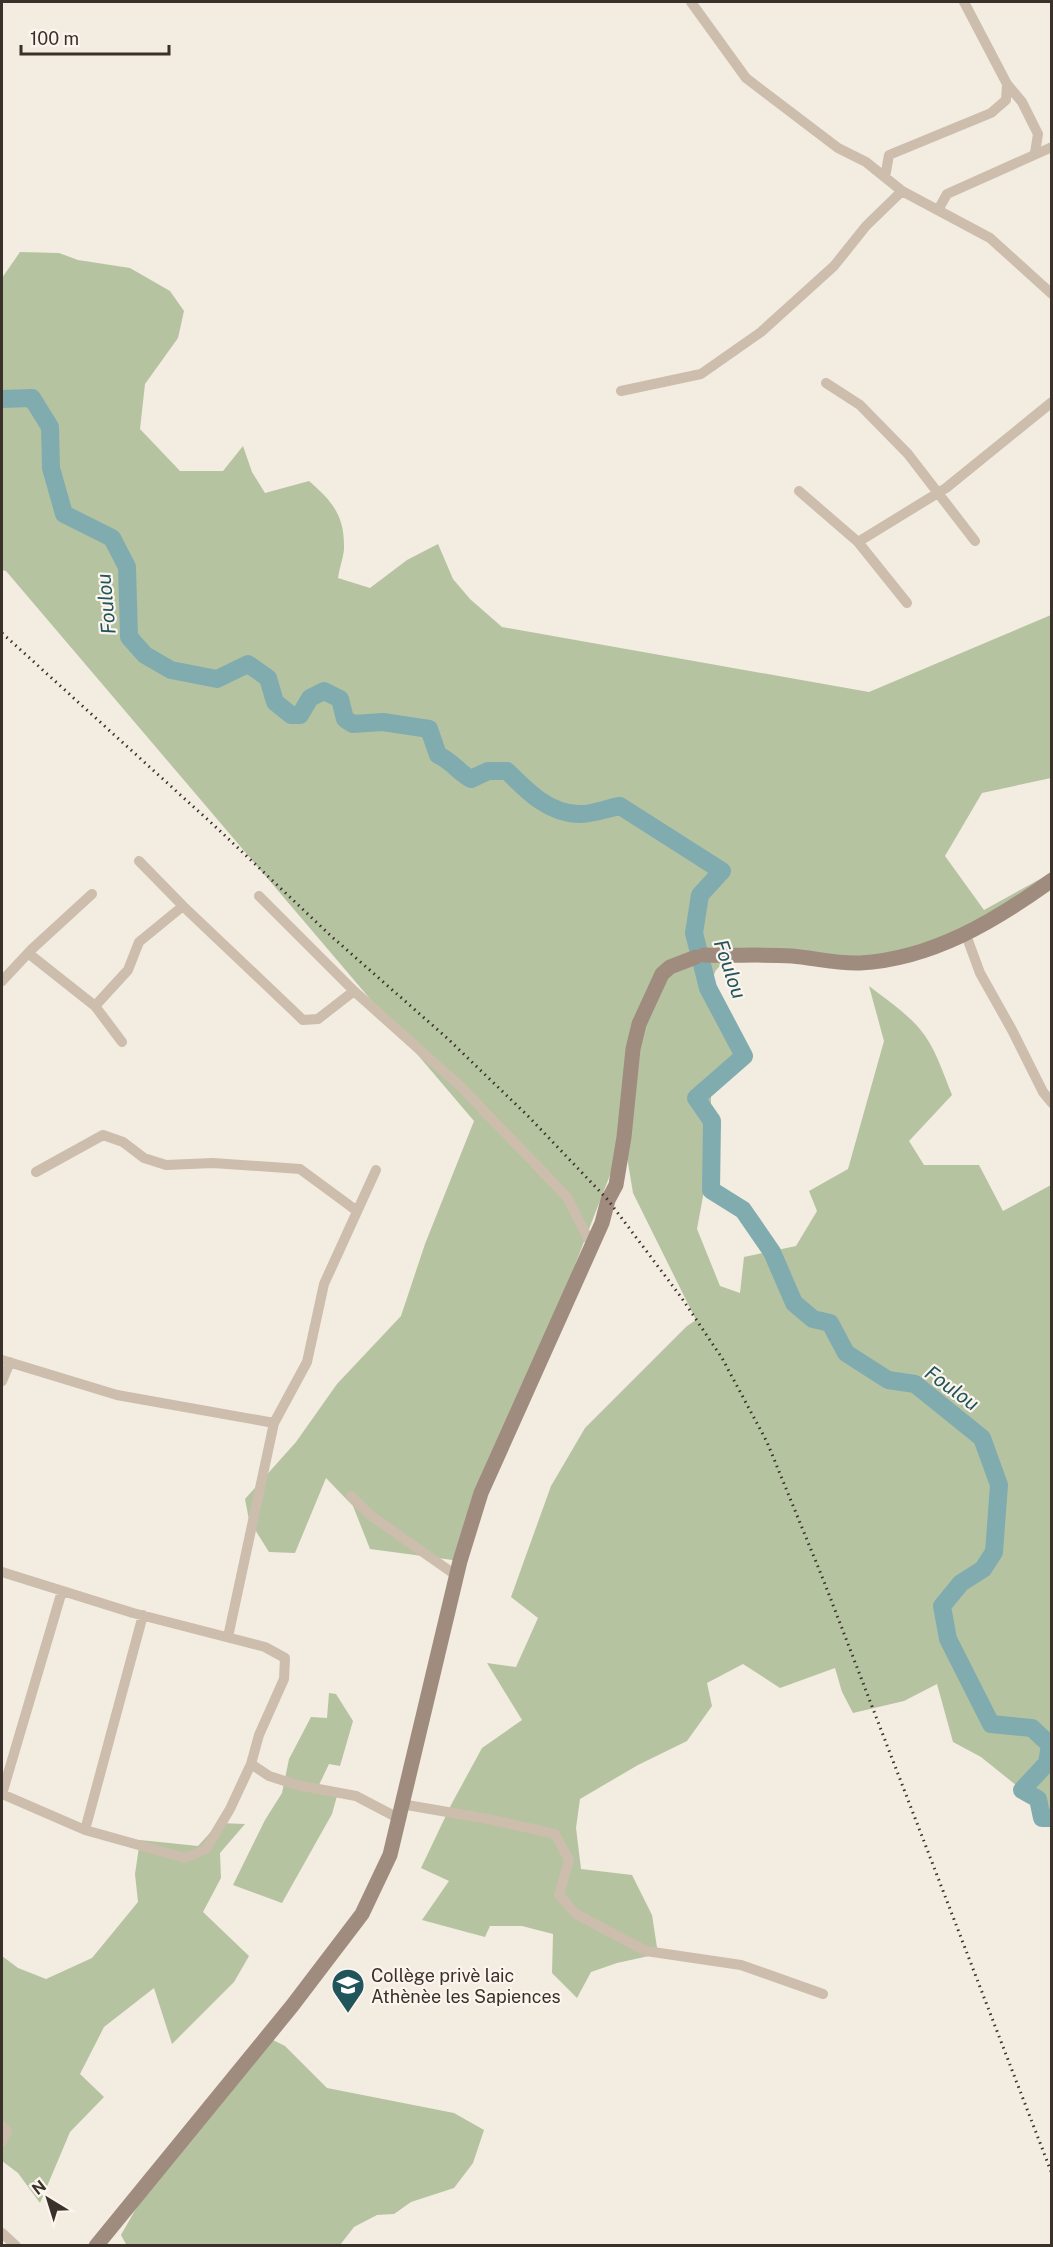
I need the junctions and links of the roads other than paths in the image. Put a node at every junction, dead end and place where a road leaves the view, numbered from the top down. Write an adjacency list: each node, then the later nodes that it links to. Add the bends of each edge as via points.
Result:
1 (691, 2): 6 (street, via 746,78 838,148)
2 (964, 2): 3 (street)
3 (1007, 84): 5 (street, via 1022,102 1038,134); 6 (street, via 1006,100 991,113 889,155)
4 (1052, 147): 5 (street)
5 (1035, 153): 8 (street, via 947,194)
6 (885, 177): 7 (street)
7 (902, 191): 8 (street); 11 (street, via 866,226 834,266 761,332 701,374)
8 (938, 210): 9 (street, via 990,238)
9 (1052, 294)
10 (826, 383): 14 (street, via 860,405 908,454)
11 (621, 391)
12 (1052, 402): 14 (street)
13 (799, 491): 16 (street)
14 (938, 493): 15 (street); 16 (street)
15 (975, 541)
16 (858, 542): 17 (street)
17 (907, 603)
18 (139, 861): 22 (street)
19 (1052, 880): 23 (street)
20 (92, 894): 24 (street)
21 (259, 896): 26 (street)
22 (183, 906): 26 (street, via 303,1020 318,1020); 27 (street, via 139,942 128,970)
23 (966, 935): 29 (street, via 980,974); 33 (street, via 905,956 859,963 789,956 700,956 670,967 654,989 639,1024 616,1185)
24 (28, 953): 25 (street); 27 (street)
25 (2, 981)
26 (354, 991): 33 (street, via 460,1086 567,1197)
27 (96, 1006): 28 (street)
28 (122, 1042)
29 (1052, 1103)
30 (376, 1170): 32 (street)
31 (36, 1172): 32 (street, via 103,1135 123,1142 144,1158 166,1165 213,1163 300,1169)
32 (357, 1211): 36 (street, via 324,1284 307,1362)
33 (591, 1244): 39 (street, via 481,1493)
34 (6, 1361): 35 (street); 36 (street, via 117,1395)
35 (2, 1382)
36 (274, 1423): 42 (street)
37 (351, 1496): 39 (street, via 370,1515)
38 (2, 1572): 40 (street)
39 (457, 1576): 44 (street)
40 (62, 1591): 41 (street); 45 (street, via 2,1794)
41 (143, 1615): 42 (street); 45 (street)
42 (228, 1637): 43 (street, via 265,1647 285,1658 284,1679)
43 (250, 1764): 44 (street, via 278,1779 356,1796); 45 (street, via 230,1809 206,1848 185,1858)
44 (400, 1811): 46 (street, via 488,1819 555,1834 569,1860 559,1895 576,1914 646,1951 741,1965); 51 (street, via 390,1855 362,1914)
45 (86, 1830)
46 (823, 1994)
47 (2, 2126): 48 (street, via 7,2132)
48 (2, 2142)
49 (2, 2234): 50 (street)
50 (16, 2246)
51 (96, 2246)

